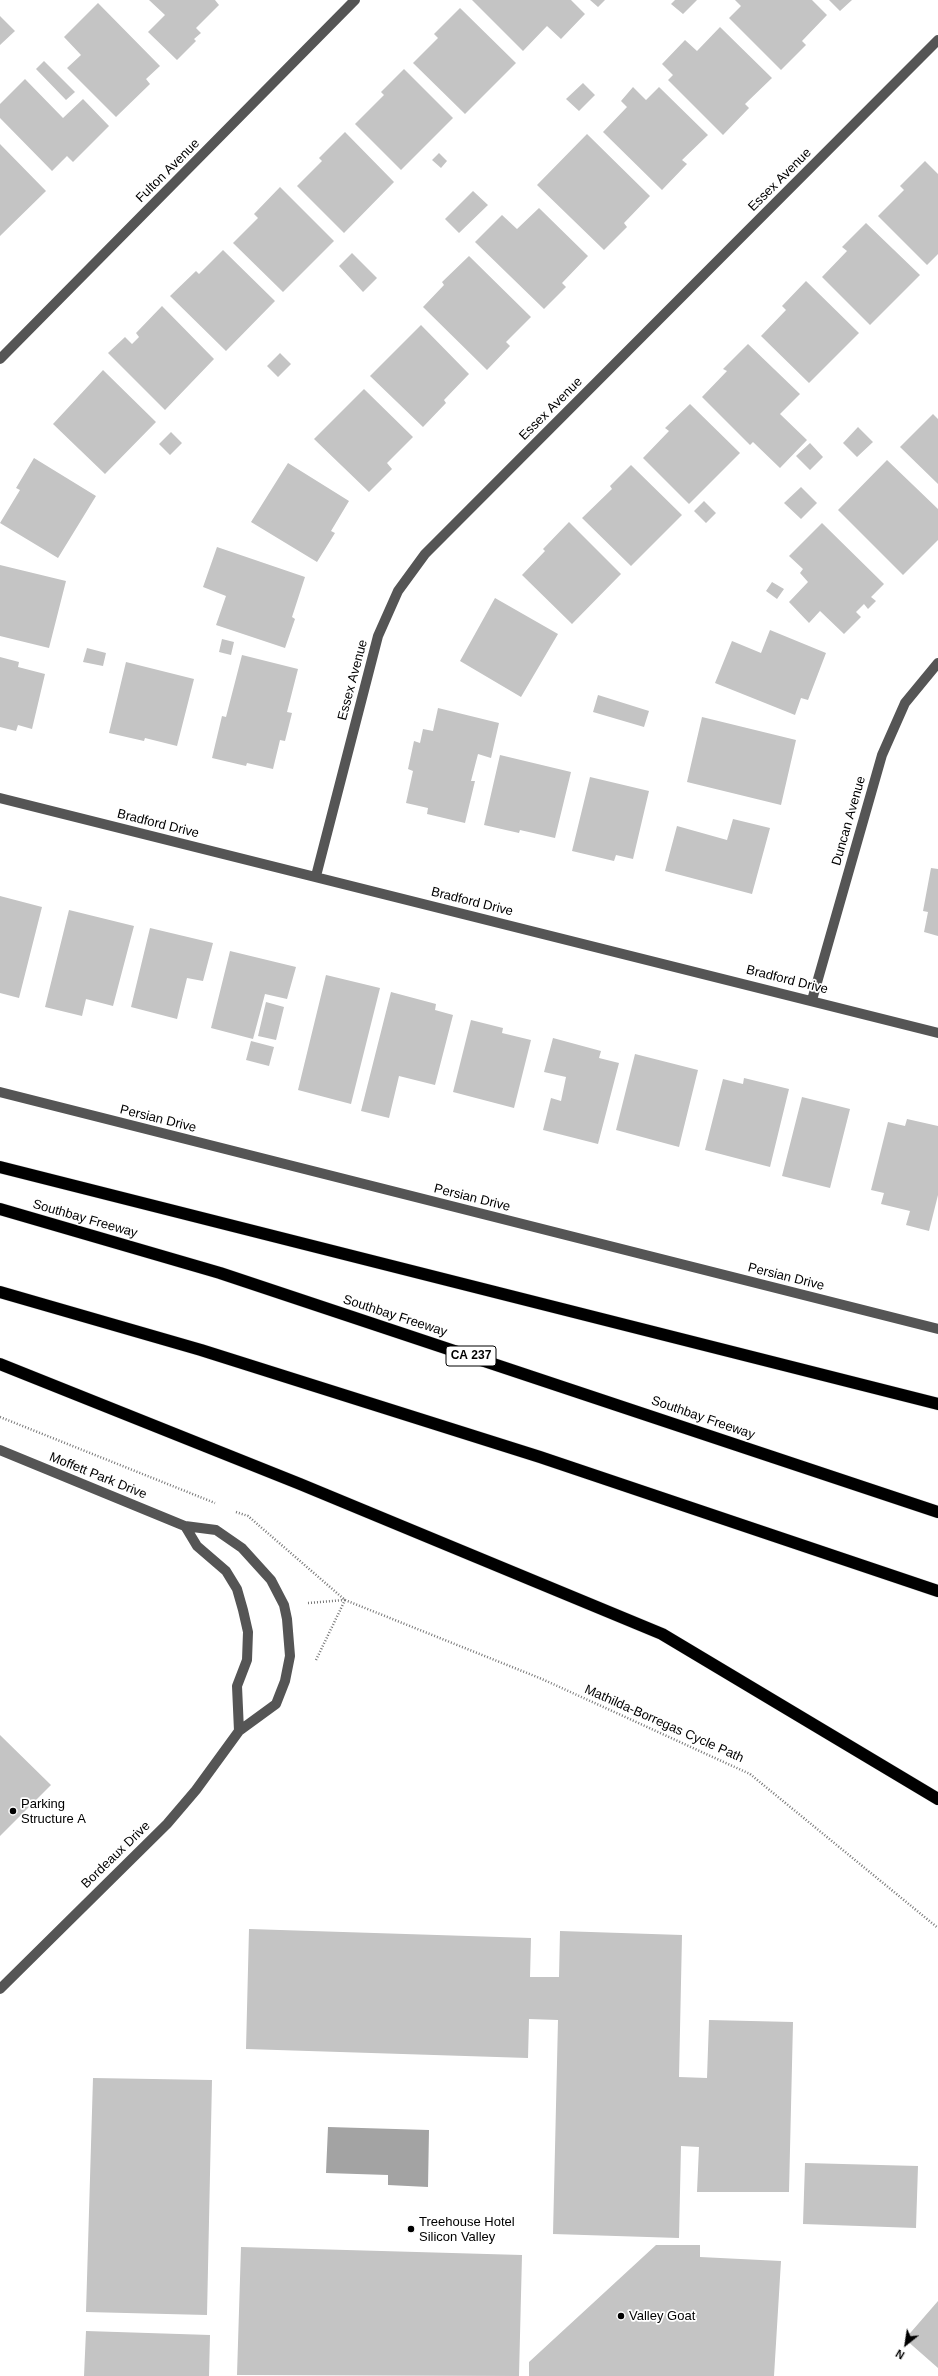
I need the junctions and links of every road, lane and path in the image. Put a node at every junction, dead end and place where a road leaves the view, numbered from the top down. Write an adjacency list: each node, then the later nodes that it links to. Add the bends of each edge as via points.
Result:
1 (355, 0): 3 (street, Fulton Avenue)
2 (938, 40): 6 (street, Essex Avenue, via 425,554 398,591 378,636)
3 (0, 360)
4 (938, 663): 7 (street, Duncan Avenue, via 905,703 882,755)
5 (0, 798): 6 (street, Bradford Drive)
6 (316, 876): 7 (street, Bradford Drive)
7 (812, 1000): 8 (street, Bradford Drive)
8 (938, 1033)
9 (0, 1092): 13 (street, Persian Drive)
10 (0, 1167): 15 (highway)
11 (0, 1209): 17 (highway, Southbay Freeway / CA 237, via 220,1273)
12 (0, 1292): 19 (highway, via 201,1350 479,1438)
13 (938, 1328)
14 (0, 1364): 22 (highway, via 300,1484 662,1634)
15 (938, 1404)
16 (0, 1450): 18 (street, Moffett Park Drive)
17 (938, 1512)
18 (185, 1526): 21 (street, via 197,1546 226,1571 237,1589 243,1610 248,1632 247,1660 237,1686); 21 (street, Moffett Park Drive, via 216,1530 242,1548 271,1580 284,1605 290,1656 286,1681 276,1704)
19 (938, 1591)
20 (308, 1603): 23 (path, Mathilda-Borregas Cycle Path, via 345,1600 542,1680 750,1774)
21 (239, 1731): 24 (street, Bordeaux Drive, via 196,1790 167,1824)
22 (938, 1799)
23 (938, 1928)
24 (0, 1989)

